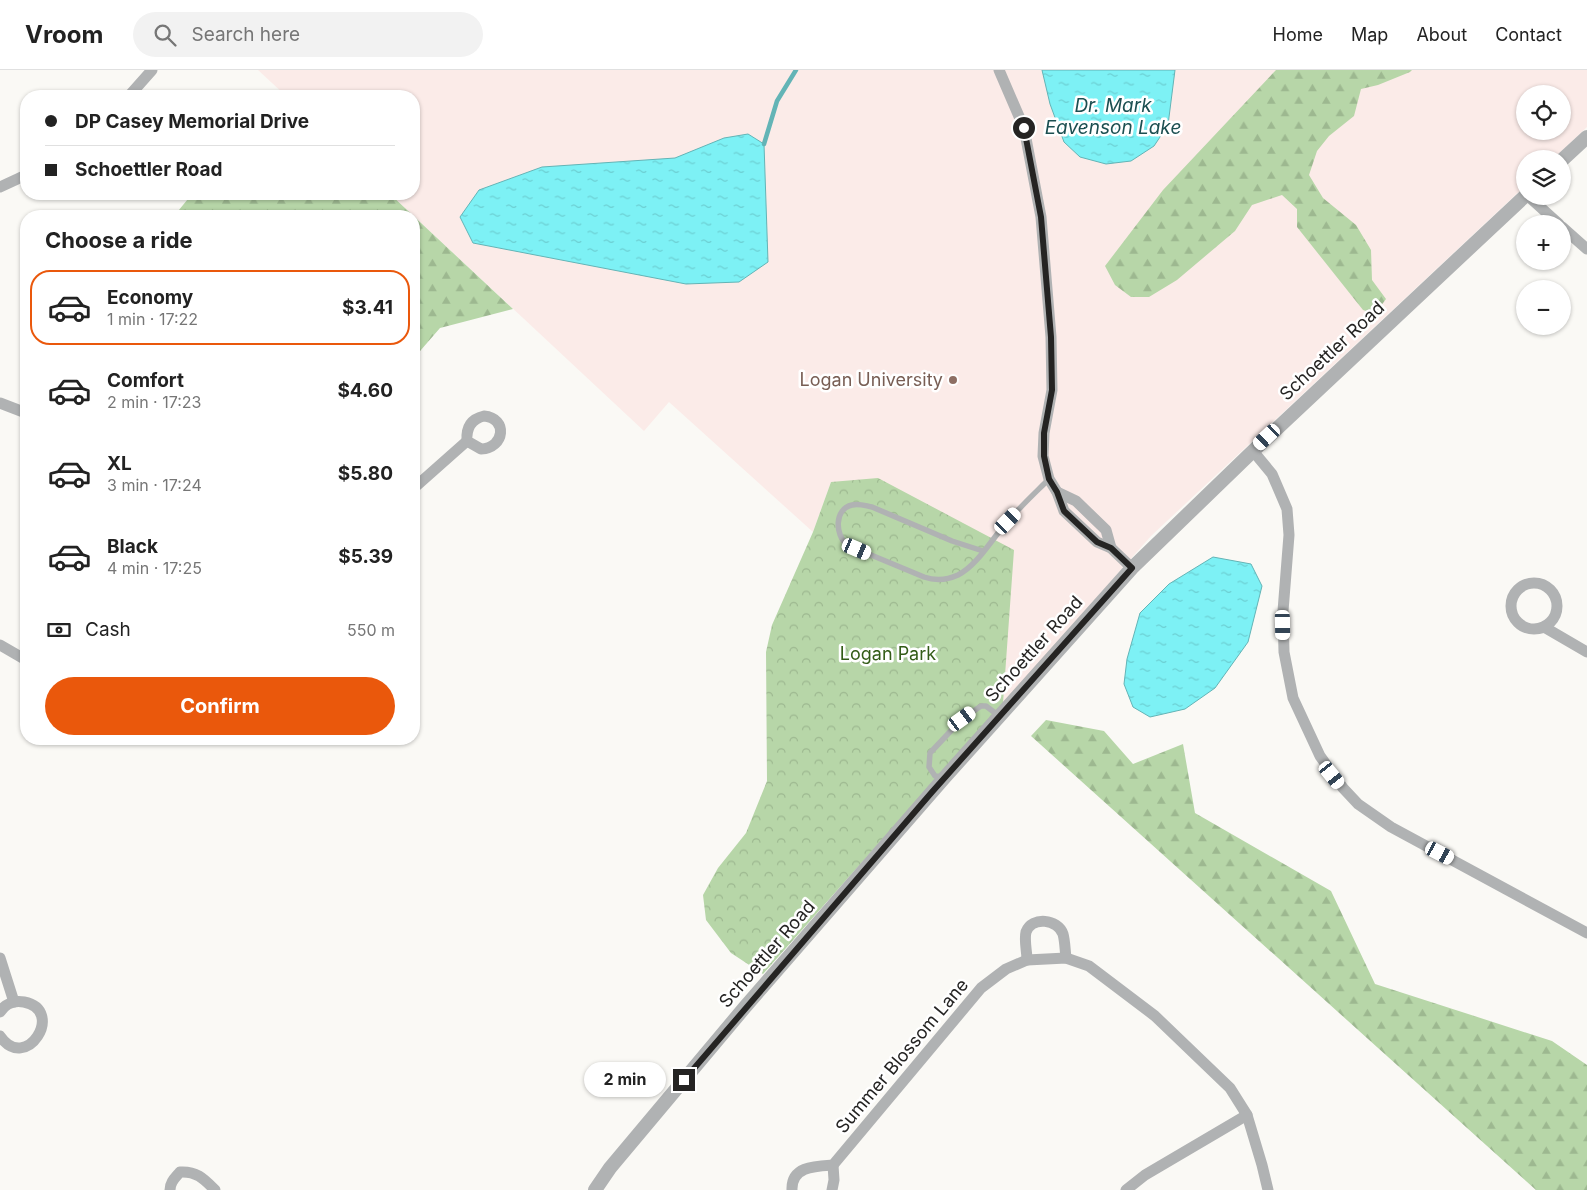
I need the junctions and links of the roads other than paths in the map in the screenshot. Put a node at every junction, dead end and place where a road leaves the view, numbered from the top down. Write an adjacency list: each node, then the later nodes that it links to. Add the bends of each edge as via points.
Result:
1 (152, 70): 3 (street)
2 (999, 70): 17 (street, via 1024,128 1041,217 1051,337 1052,390 1044,433)
3 (134, 90)
4 (1587, 137): 5 (street)
5 (1571, 152)
6 (20, 178): 7 (street)
7 (0, 187)
8 (1516, 205): 16 (street, Schoettler Road)
9 (1537, 205): 10 (street)
10 (1548, 215)
11 (1571, 235): 12 (street)
12 (1587, 249)
13 (0, 403): 14 (street)
14 (20, 411)
15 (467, 441): 18 (street)
16 (1253, 451): 20 (street, Schoettler Road); 27 (street, via 1272,474 1287,509 1290,535 1283,611 1284,652 1293,698 1328,769 1358,804 1391,827)
17 (1049, 479): 19 (lane); 20 (street, via 1057,492 1076,501 1106,530 1111,548)
18 (420, 483)
19 (983, 551): 19 (lane, via 860,504 845,508 838,522 838,533 847,545 934,580 960,574)
20 (1132, 568): 25 (street, Schoettler Road)
21 (1544, 627): 21 (street, via 1557,610 1555,596 1551,590 1531,583 1513,597 1512,613 1529,629); 23 (street)
22 (0, 645): 24 (street)
23 (1587, 652)
24 (20, 657)
25 (1000, 716): 26 (street, Schoettler Road); 26 (lane, via 981,706 962,719 930,753 929,767 935,776)
26 (945, 777): 38 (street, Schoettler Road, via 745,1006)
27 (1587, 933)
28 (0, 958): 31 (street)
29 (1066, 958): 30 (street, Summer Blossom Lane); 30 (street, via 1063,933 1057,925 1044,921 1027,929); 34 (street, Summer Blossom Lane, via 1089,966 1155,1016 1230,1088)
30 (1027, 960): 35 (street, Summer Blossom Lane, via 981,988)
31 (14, 1002): 32 (street); 33 (street, via 28,1003 40,1013 40,1035 29,1045 21,1047 7,1043)
32 (0, 1012)
33 (0, 1036)
34 (1247, 1115): 41 (street, via 1144,1175); 42 (street, Summer Blossom Lane)
35 (834, 1165): 39 (street, via 801,1170 793,1180); 40 (street)
36 (170, 1190): 37 (street, via 175,1177 188,1171 195,1172)
37 (215, 1190)
38 (595, 1190)
39 (792, 1190)
40 (832, 1190)
41 (1126, 1190)
42 (1268, 1190)

